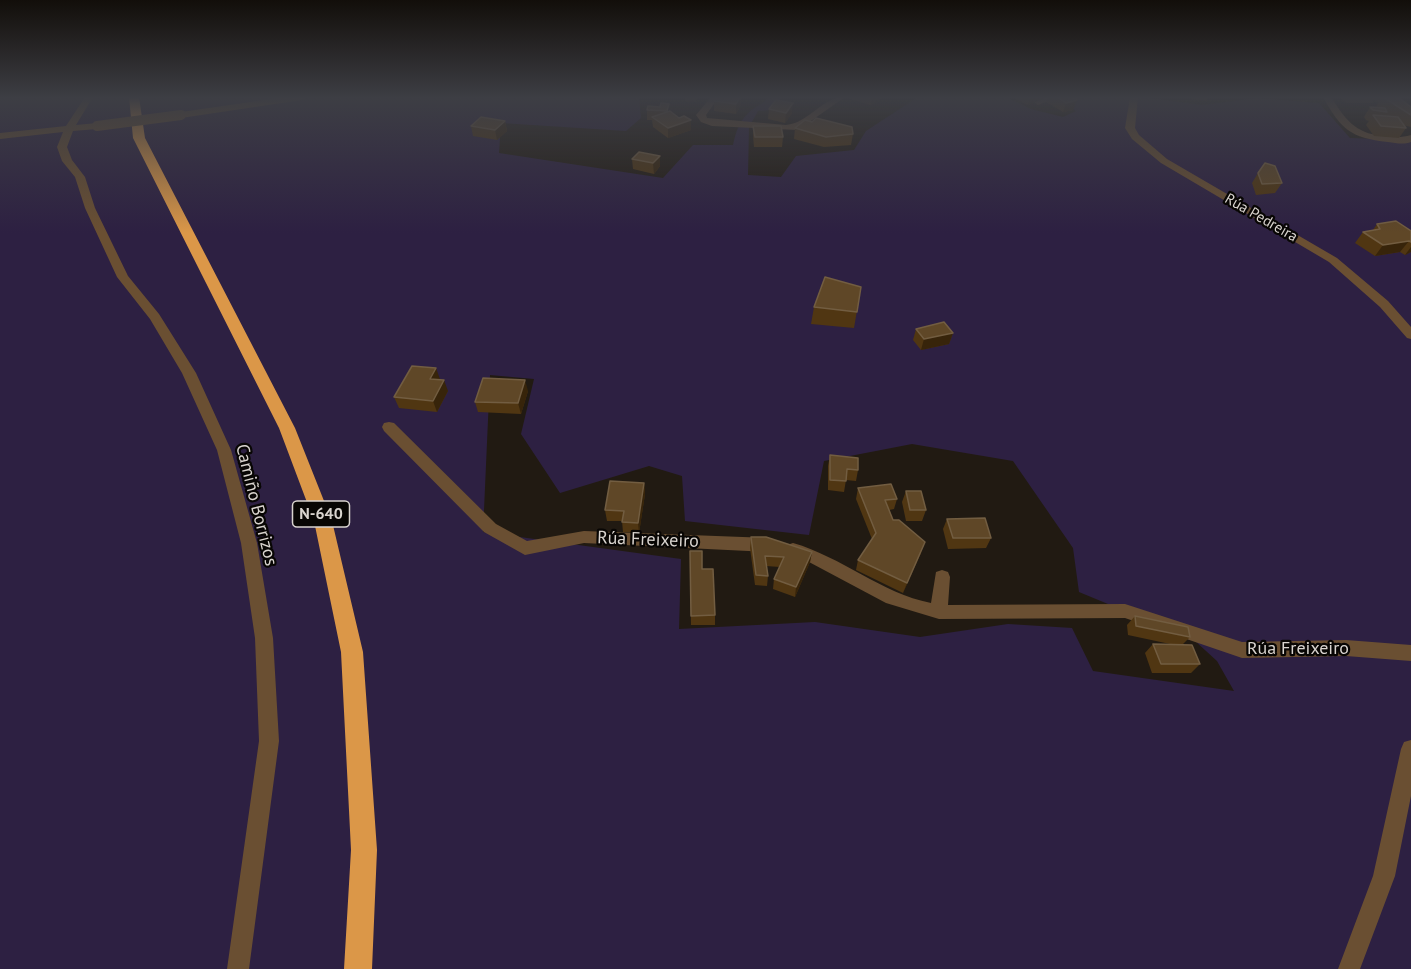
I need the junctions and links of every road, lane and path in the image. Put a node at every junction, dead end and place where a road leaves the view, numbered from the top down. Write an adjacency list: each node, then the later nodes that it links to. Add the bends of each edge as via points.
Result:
1 (64, 142): 10 (street, Camiño Borrizos, via 67,161 80,177 90,208 123,277 155,317 189,373 224,450 249,543 264,638 269,741)
2 (142, 142): 11 (highway, N-640, via 287,428 323,521 352,652 364,850)
3 (1141, 142): 4 (street, Rúa Pedreira, via 1164,161 1333,260 1384,304)
4 (1411, 335)
5 (389, 427): 7 (street, Rúa Freixeiro, via 490,528 525,548 584,537 773,545 813,554 887,598)
6 (942, 577): 7 (street)
7 (939, 612): 8 (street, Rúa Freixeiro, via 1125,611 1242,650 1346,648)
8 (1411, 653)
9 (1411, 749): 12 (street, via 1384,876)
10 (238, 969)
11 (358, 969)
12 (1349, 969)

